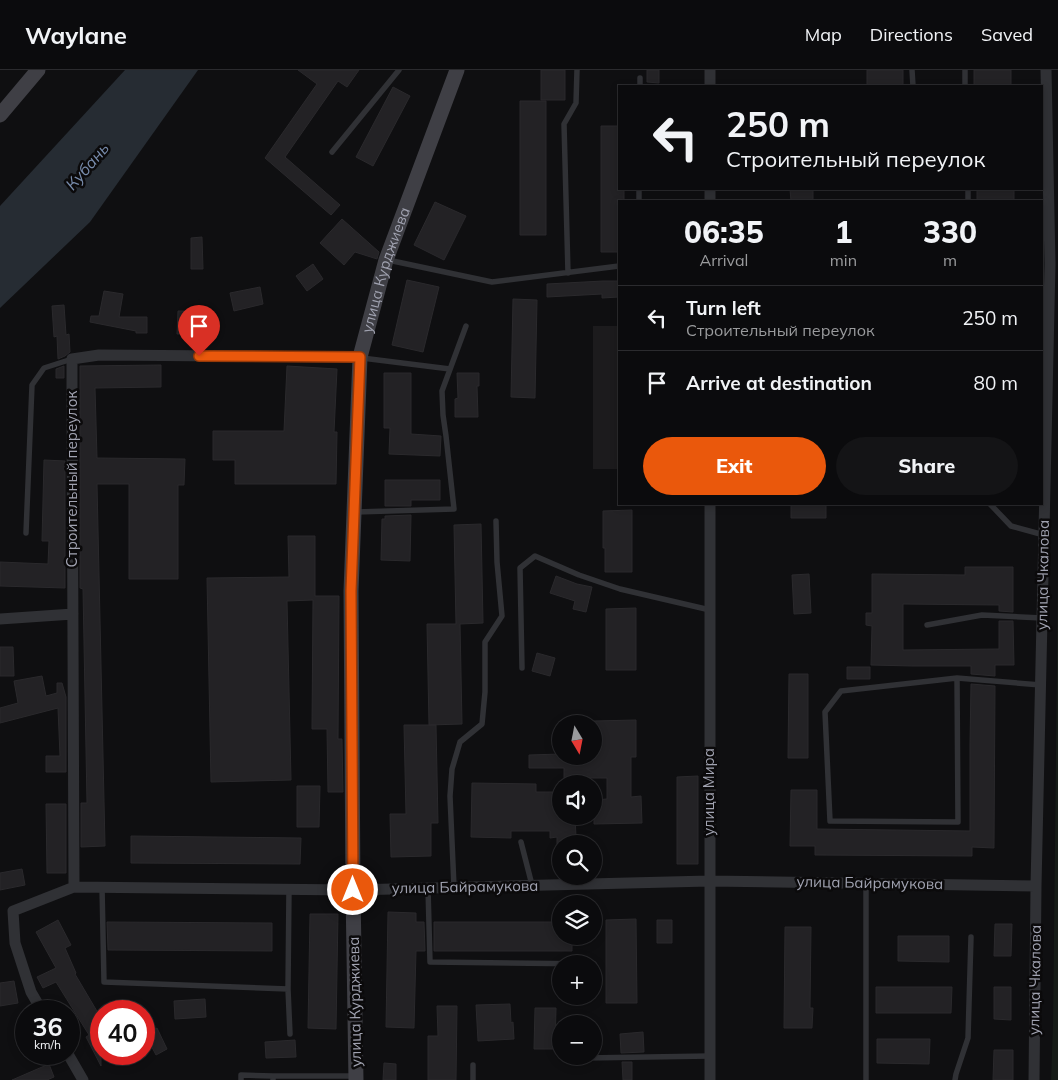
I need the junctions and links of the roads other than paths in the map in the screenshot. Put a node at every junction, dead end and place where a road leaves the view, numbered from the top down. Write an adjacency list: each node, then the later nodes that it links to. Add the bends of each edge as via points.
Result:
1 (38, 70): 14 (street)
2 (400, 70): 15 (lane)
3 (457, 70): 16 (street, улица Курджиева)
4 (577, 70): 18 (lane, via 576,103 564,124)
5 (710, 70): 11 (street)
6 (912, 70): 12 (lane)
7 (965, 70): 13 (lane)
8 (1046, 70): 19 (street, улица Чкалова, via 1050,264)
9 (640, 78): 10 (lane)
10 (640, 85)
11 (710, 85)
12 (913, 85)
13 (965, 85)
14 (0, 115)
15 (332, 152)
16 (386, 260): 18 (lane, via 492,282); 21 (street, улица Курджиева)
17 (618, 266): 18 (lane)
18 (568, 273)
19 (1045, 309): 29 (street, улица Чкалова)
20 (466, 326): 23 (lane)
21 (360, 357): 22 (street, via 100,355); 23 (lane); 26 (street, улица Курджиева)
22 (72, 359): 28 (lane, via 44,368 32,385); 31 (street, Строительный переулок)
23 (450, 369): 26 (lane, via 442,391 454,509)
24 (710, 505): 30 (street, улица Мира)
25 (991, 505): 29 (lane, via 1011,526)
26 (354, 512): 48 (street, улица Курджиева, via 351,591)
27 (496, 521): 45 (lane, via 502,616 485,642 482,724 460,742 452,769)
28 (26, 533)
29 (1044, 535): 32 (street, улица Чкалова)
30 (710, 610): 35 (lane, via 620,589 534,556 520,568); 39 (street, улица Мира)
31 (73, 614): 33 (street); 43 (street, Строительный переулок)
32 (1042, 618): 34 (lane, via 982,615); 37 (street, улица Чкалова)
33 (0, 619)
34 (927, 625)
35 (522, 668)
36 (957, 678): 36 (lane, via 841,691 825,712 830,821 958,822); 37 (lane)
37 (1041, 685): 42 (street, улица Чкалова)
38 (521, 842): 41 (lane)
39 (710, 881): 40 (street, улица Байрамукова); 41 (street, улица Байрамукова); 54 (street, улица Мира)
40 (866, 883): 42 (street, улица Байрамукова); 64 (lane)
41 (532, 885): 45 (street, улица Байрамукова)
42 (1036, 886): 66 (street, улица Чкалова)
43 (74, 887): 44 (street, улица Байрамукова); 52 (street, via 13,911 15,943)
44 (102, 887): 47 (street, улица Байрамукова); 51 (lane, via 104,982)
45 (454, 887): 46 (street, улица Байрамукова)
46 (428, 888): 48 (street, улица Байрамукова); 50 (lane, via 430,962)
47 (289, 889): 48 (street, улица Байрамукова); 51 (lane)
48 (353, 890): 59 (street, улица Курджиева)
49 (971, 937): 65 (lane, via 968,1038)
50 (552, 963)
51 (288, 989): 53 (lane)
52 (36, 1000)
53 (290, 1034)
54 (710, 1056): 55 (lane); 63 (street, улица Мира)
55 (602, 1058)
56 (74, 1065): 60 (street)
57 (473, 1065): 62 (lane)
58 (273, 1078): 59 (lane); 61 (lane, via 241,1075)
59 (356, 1078)
60 (83, 1080)
61 (241, 1080)
62 (473, 1080)
63 (710, 1080)
64 (866, 1080)
65 (955, 1080)
66 (1034, 1080)

